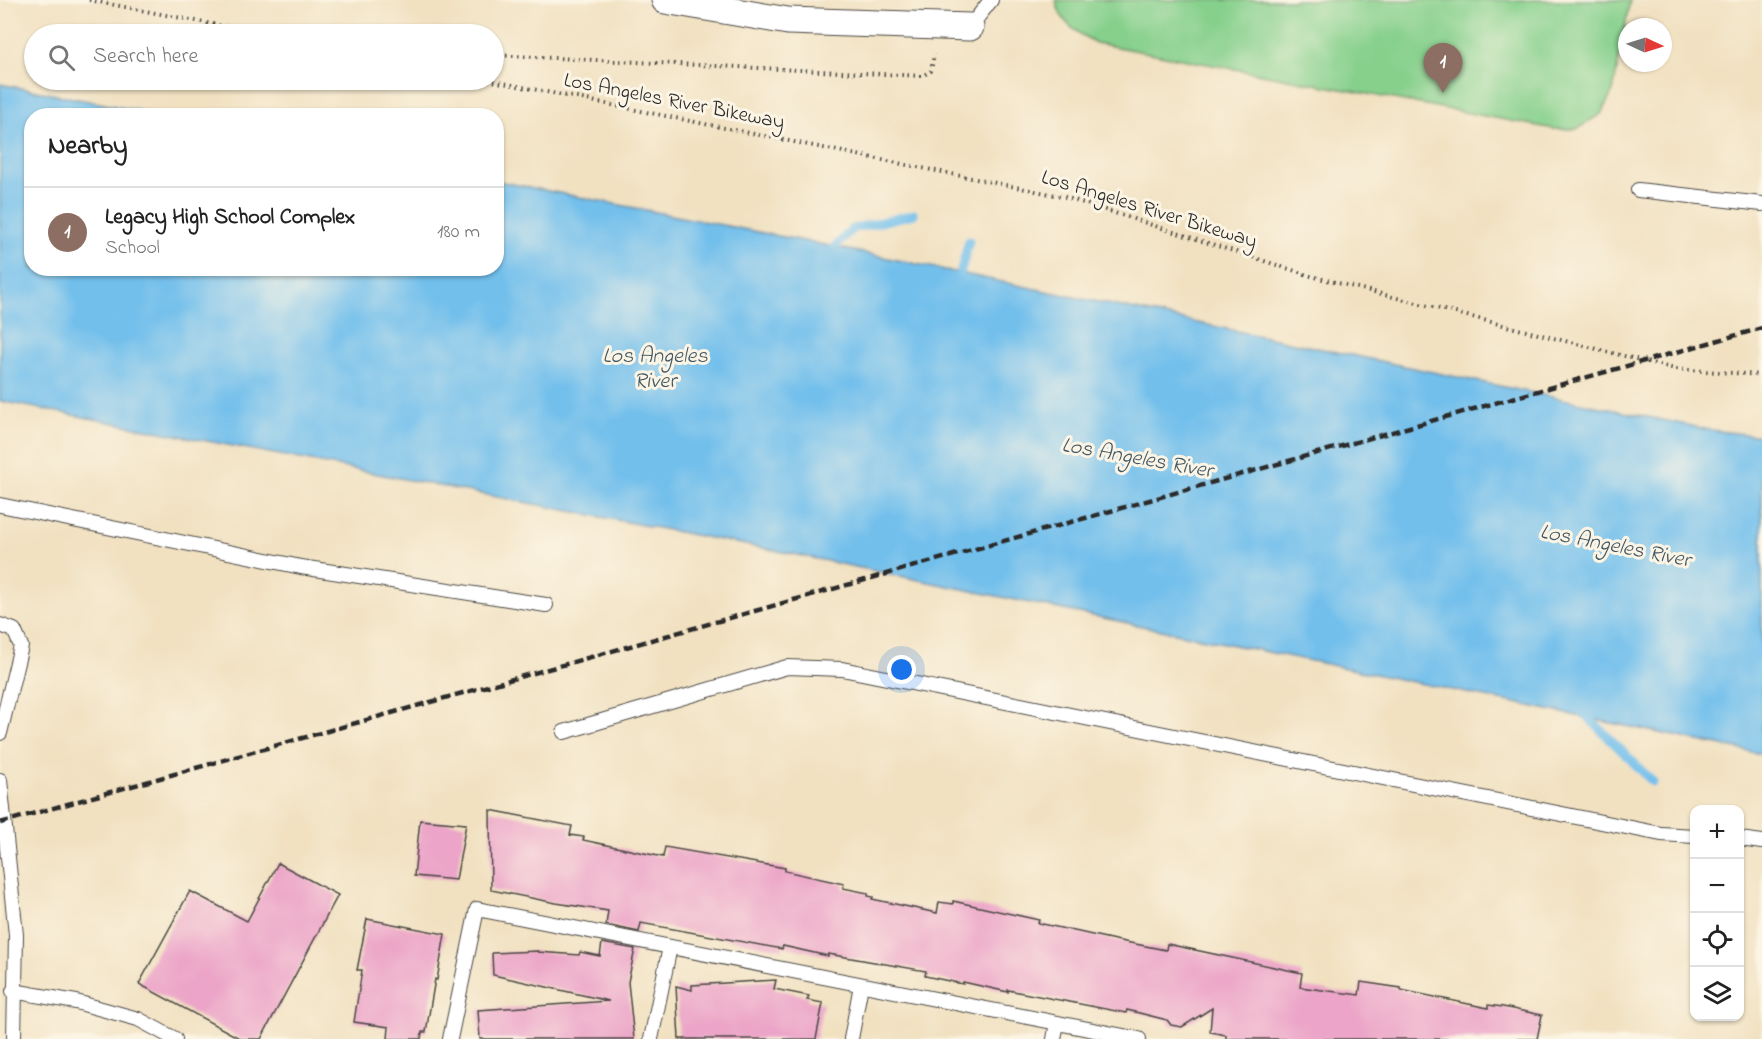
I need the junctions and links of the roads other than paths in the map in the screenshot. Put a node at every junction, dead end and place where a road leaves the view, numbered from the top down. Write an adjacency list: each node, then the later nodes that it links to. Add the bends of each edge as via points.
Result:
1 (665, 0): 3 (street, via 788,21)
2 (991, 0): 3 (lane)
3 (970, 27)
4 (1638, 190): 5 (lane)
5 (1762, 204)
6 (0, 505): 7 (lane, via 301,567)
7 (546, 605)
8 (0, 625): 10 (lane, via 14,630 21,646)
9 (564, 732): 12 (lane, via 788,667 842,669 1661,834)
10 (0, 733)
11 (0, 780): 17 (lane, via 16,935)
12 (1690, 836)
13 (1744, 839): 14 (lane)
14 (1762, 842)
15 (670, 947): 16 (lane); 21 (lane, via 477,909); 22 (lane)
16 (861, 985): 18 (lane); 23 (lane)
17 (13, 991): 19 (lane); 20 (lane, via 76,1002 138,1019)
18 (1058, 1023): 24 (lane); 25 (lane)
19 (14, 1039)
20 (175, 1039)
21 (450, 1039)
22 (651, 1039)
23 (851, 1039)
24 (1054, 1039)
25 (1139, 1039)

